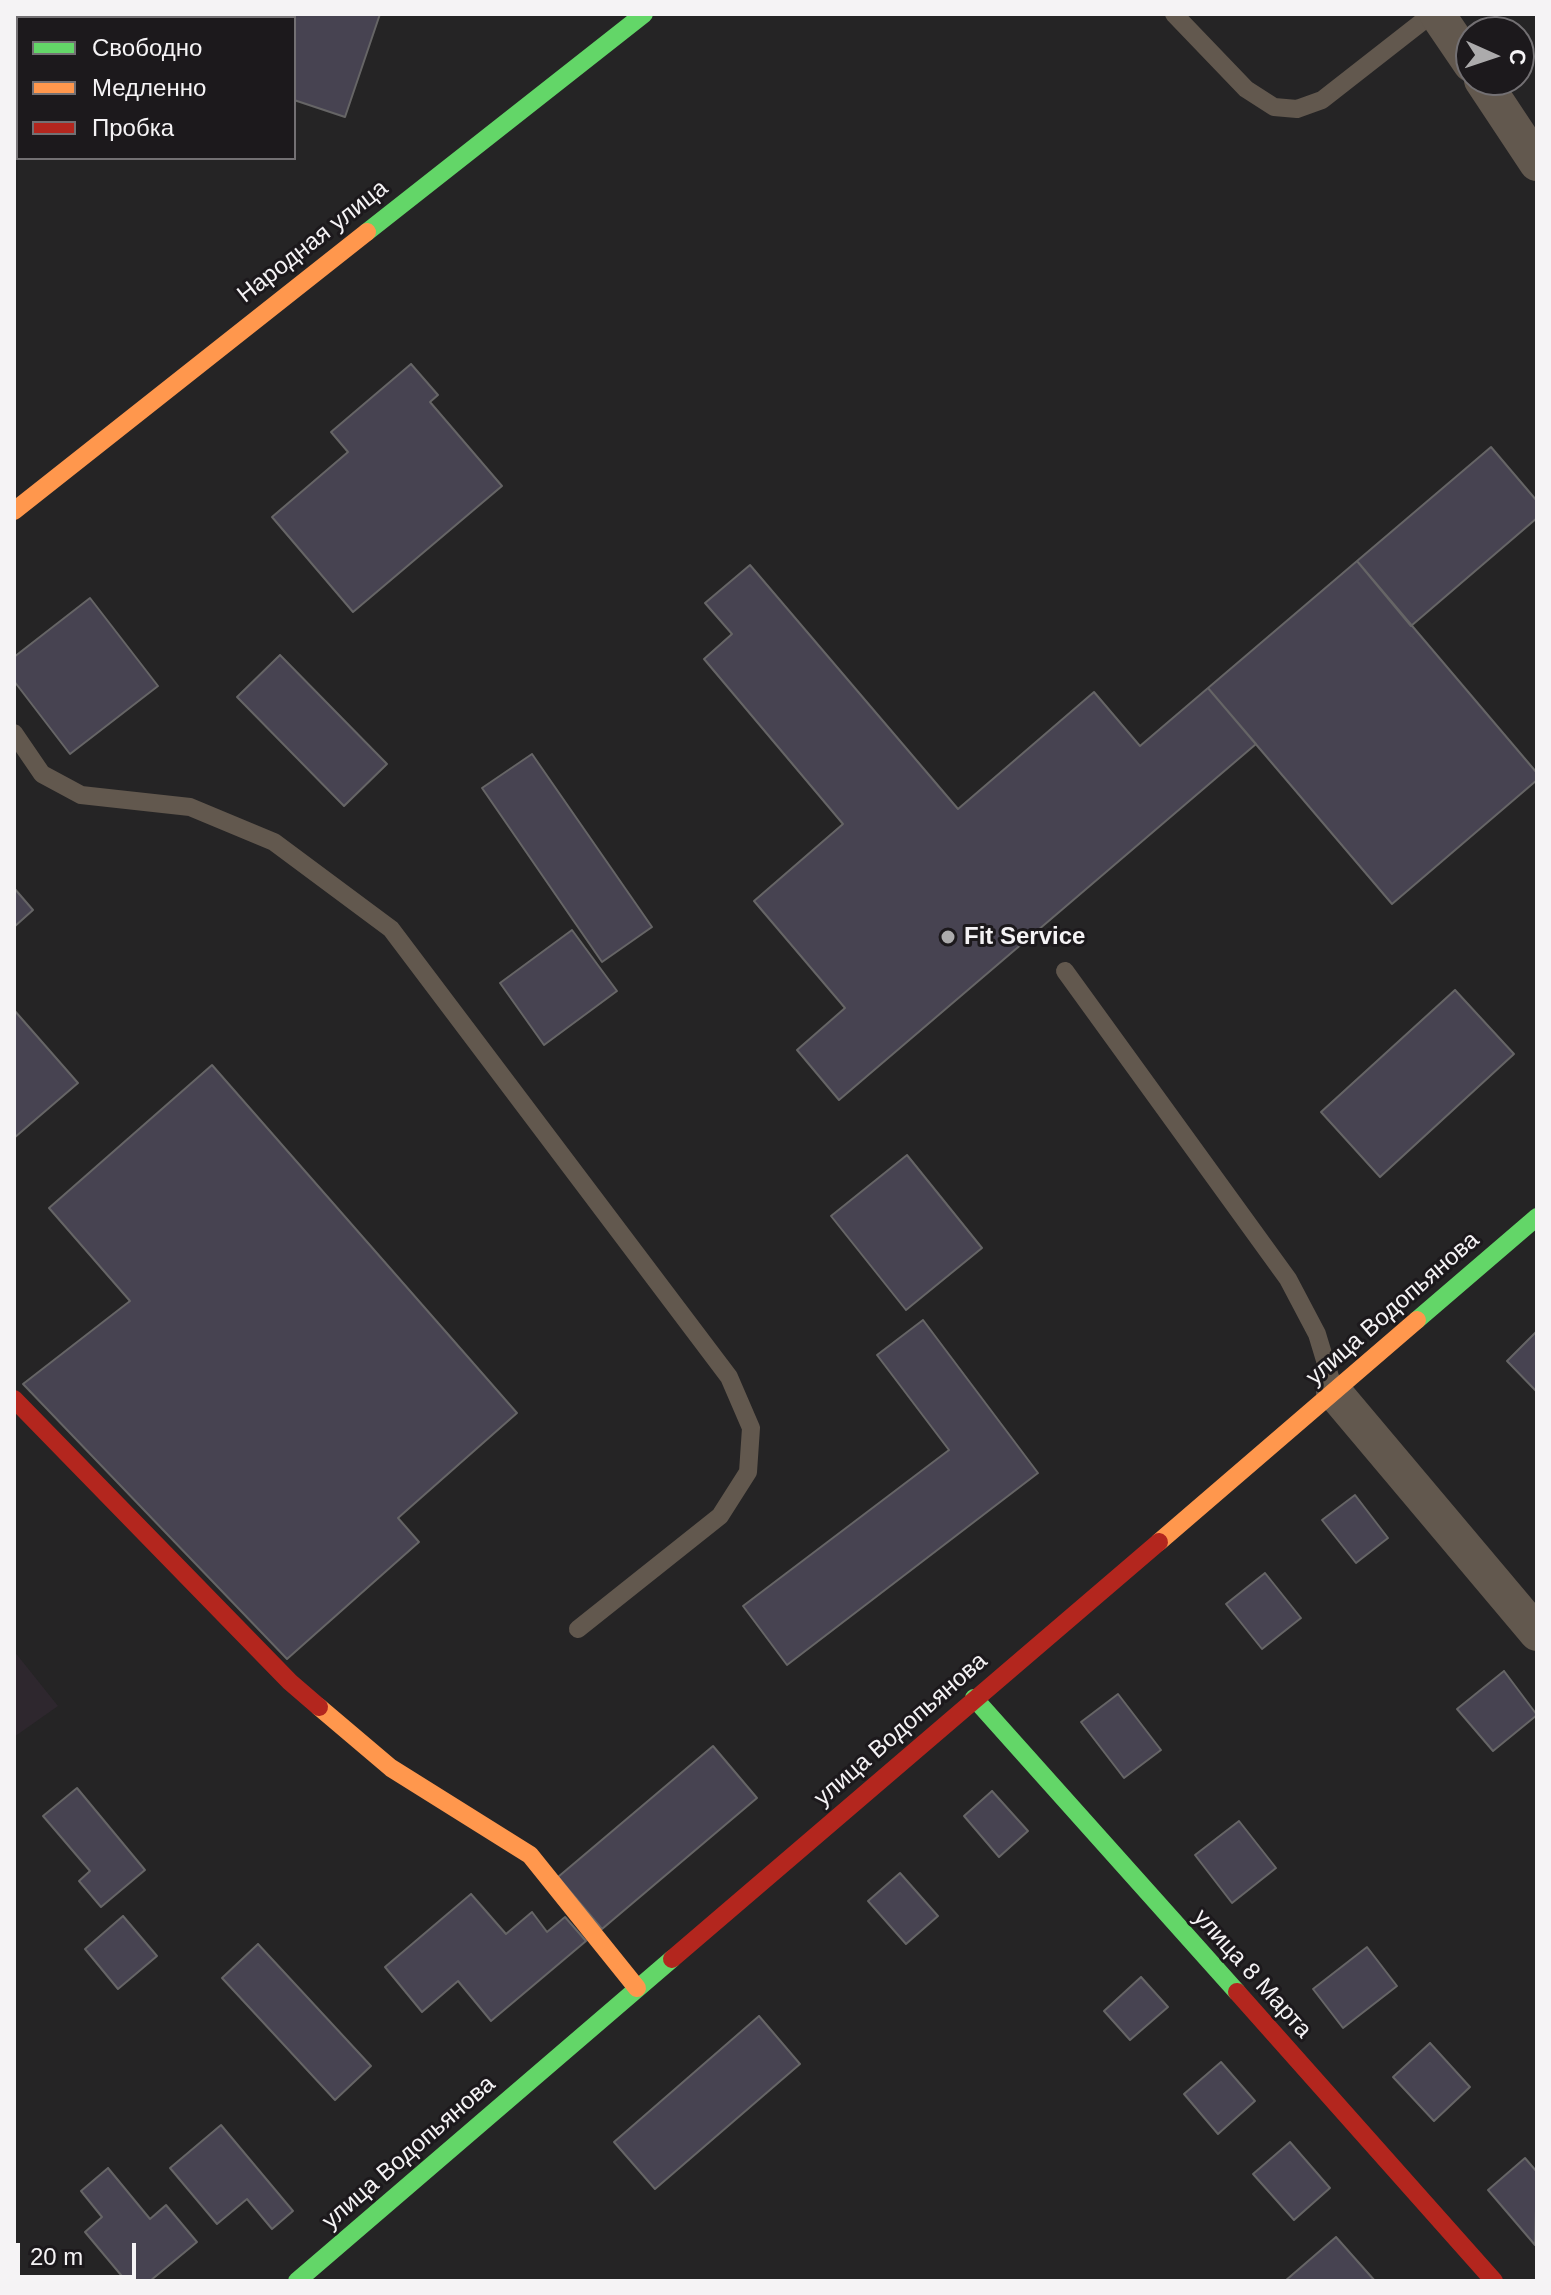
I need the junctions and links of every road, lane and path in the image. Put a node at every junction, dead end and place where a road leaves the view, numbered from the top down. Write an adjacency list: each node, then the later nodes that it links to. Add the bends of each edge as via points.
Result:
1 (644, 14): 7 (street, Народная улица)
2 (1174, 14): 3 (lane, via 1246,89 1274,107 1297,109 1322,100)
3 (1435, 14): 4 (street)
4 (1455, 42)
5 (1493, 96): 6 (street)
6 (1537, 163)
7 (14, 511)
8 (14, 733): 13 (lane, via 42,774 81,795 190,807 274,842 391,929 729,1377 751,1428 748,1472 720,1516)
9 (1065, 971): 11 (lane, via 1288,1279 1317,1334)
10 (1537, 1217): 11 (street, улица Водопьянова)
11 (1334, 1392): 14 (street); 15 (street, улица Водопьянова)
12 (14, 1399): 16 (street, via 290,1682 391,1768 530,1855)
13 (578, 1629)
14 (1537, 1633)
15 (974, 1698): 16 (street, улица Водопьянова); 18 (street, улица 8 Марта)
16 (637, 1988): 17 (street, улица Водопьянова)
17 (297, 2281)
18 (1494, 2281)

